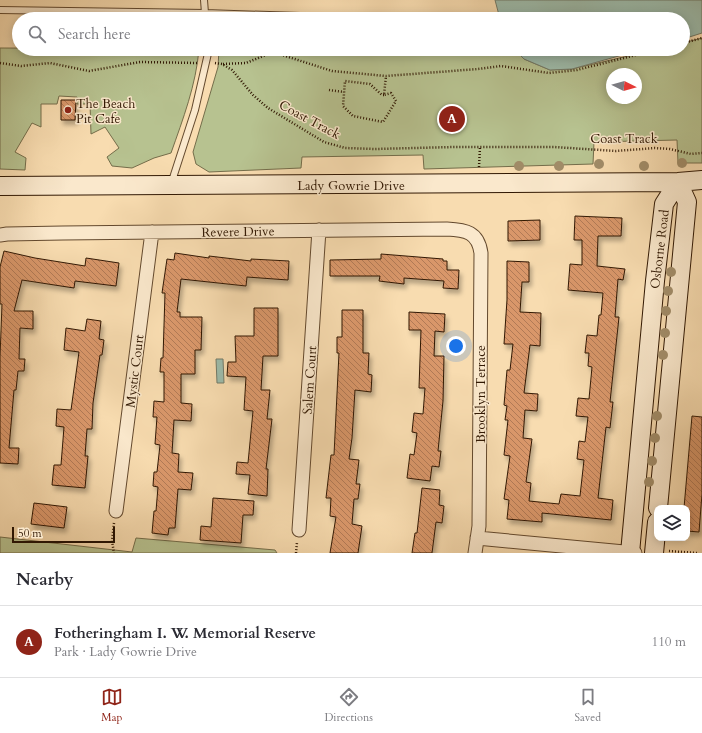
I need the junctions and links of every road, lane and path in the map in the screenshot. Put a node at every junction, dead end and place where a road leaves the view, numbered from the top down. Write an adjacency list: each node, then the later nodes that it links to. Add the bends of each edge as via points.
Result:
1 (204, 0): 4 (lane)
2 (0, 10): 3 (lane)
3 (59, 12)
4 (205, 12)
5 (702, 38): 6 (path)
6 (690, 41)
7 (205, 56): 12 (lane)
8 (207, 56): 12 (lane)
9 (263, 56): 14 (path, via 246,63)
10 (285, 56): 15 (path, via 332,71)
11 (631, 56): 15 (path, via 564,72 549,73 501,66)
12 (206, 61): 13 (path, via 140,62 88,71 50,63 21,66); 14 (path); 24 (lane, via 195,110)
13 (0, 63)
14 (222, 64): 19 (path, Coast Track, via 232,70 268,108 324,142 345,148)
15 (386, 76): 18 (path)
16 (329, 90): 17 (path)
17 (344, 92): 18 (path, via 345,81 370,84); 18 (path, via 343,106 353,116 383,122 396,101 391,93)
18 (384, 94)
19 (480, 147): 20 (path, Coast Track, via 616,150 655,148 691,154); 21 (path)
20 (702, 153)
21 (479, 167)
22 (702, 180): 23 (street, Lady Gowrie Drive)
23 (678, 182): 24 (street, Lady Gowrie Drive); 30 (street, Osborne Road, via 687,202); 38 (street, Osborne Road, via 664,204)
24 (171, 185): 25 (street, Lady Gowrie Drive)
25 (0, 186)
26 (319, 230): 27 (street, Revere Drive); 29 (street, Revere Drive, via 460,230); 32 (street, Salem Court)
27 (152, 232): 28 (street, Revere Drive); 31 (street, Mystic Court)
28 (0, 235)
29 (475, 237): 33 (street, Brooklyn Terrace, via 481,253)
30 (658, 505)
31 (116, 511): 36 (path, via 112,541)
32 (299, 530)
33 (477, 538): 37 (street, Brooklyn Terrace); 38 (street)
34 (655, 541): 35 (street)
35 (654, 551): 40 (path)
36 (114, 553)
37 (476, 553)
38 (630, 553): 39 (street)
39 (635, 553)
40 (697, 553)

